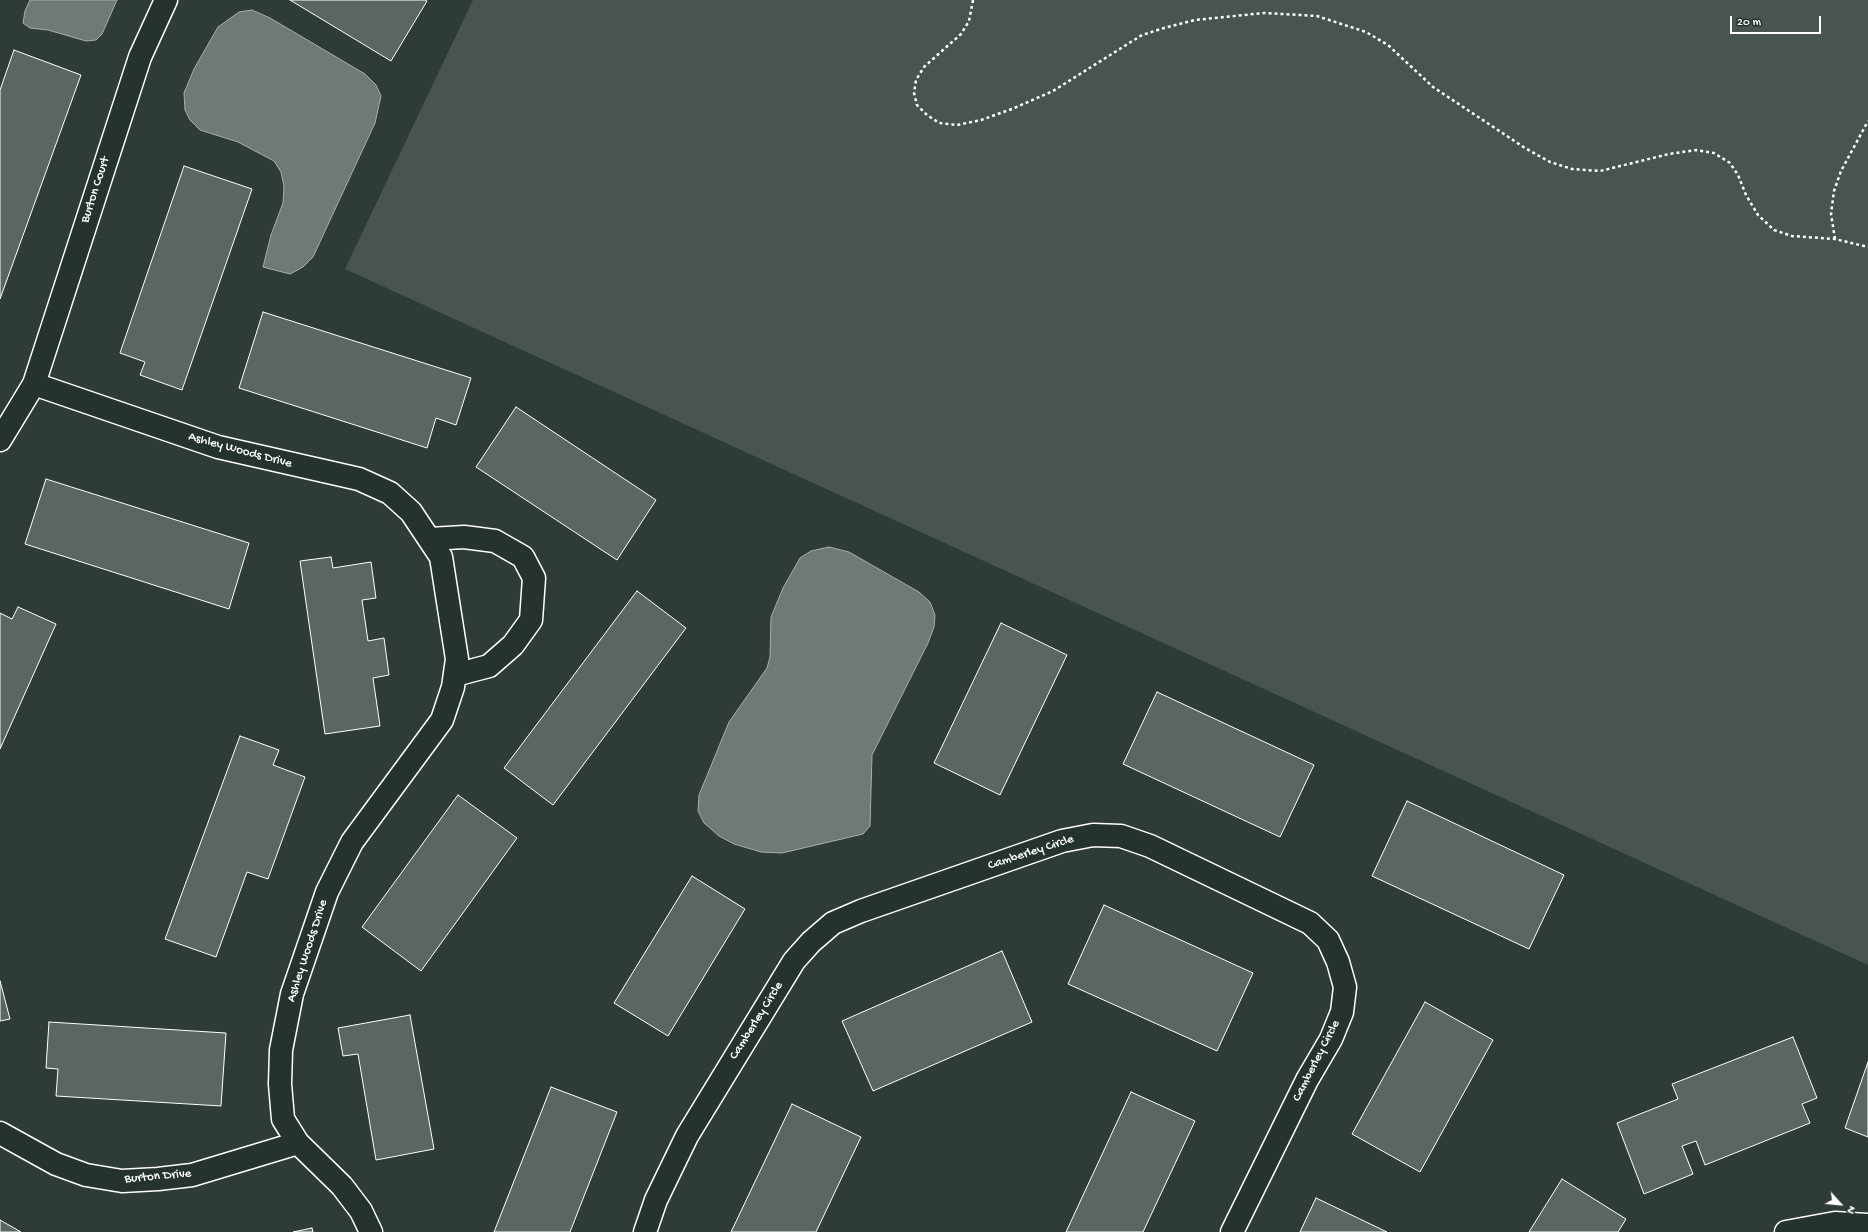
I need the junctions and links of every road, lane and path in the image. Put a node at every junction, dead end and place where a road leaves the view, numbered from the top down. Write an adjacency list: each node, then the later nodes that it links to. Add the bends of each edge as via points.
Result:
1 (166, 0): 6 (street, Burton Court, via 140,57)
2 (973, 0): 4 (path, via 969,21 961,34 924,67 916,80 914,93 917,104 939,123 957,125 1012,109 1053,90 1142,35 1164,28 1195,20 1264,13 1317,16 1366,32 1388,45 1433,87 1550,162 1572,169 1600,171 1669,154 1696,150 1714,154 1730,163 1758,215 1774,230 1792,236)
3 (1868, 122): 4 (path, via 1840,171 1834,191 1831,214)
4 (1834, 239): 5 (path)
5 (1868, 247)
6 (34, 384): 7 (street); 8 (street, Ashley Woods Drive, via 218,447 359,480 390,493 411,512)
7 (0, 440)
8 (430, 539): 9 (street, Ashley Woods Drive, via 441,557 457,659); 9 (street, via 464,537 495,541 523,557 534,578 531,620 513,645 489,666)
9 (455, 675): 11 (street, Ashley Woods Drive, via 442,720 352,842 327,892 304,957 292,994 281,1050 283,1119)
10 (0, 1132): 11 (street, Burton Drive, via 56,1164 86,1175 122,1181 192,1175)
11 (298, 1143): 13 (street, Ashley Woods Drive, via 342,1186 361,1211)
12 (1868, 1225): 16 (street, via 1835,1223)
13 (370, 1232)
14 (645, 1232): 15 (street, Camberley Circle, via 656,1200 687,1136 794,961 811,942 833,923 861,911 1062,841 1093,835 1121,836 1150,846 1310,923 1328,940 1338,962 1345,987 1339,1019)
15 (1232, 1232)
16 (1786, 1232)

